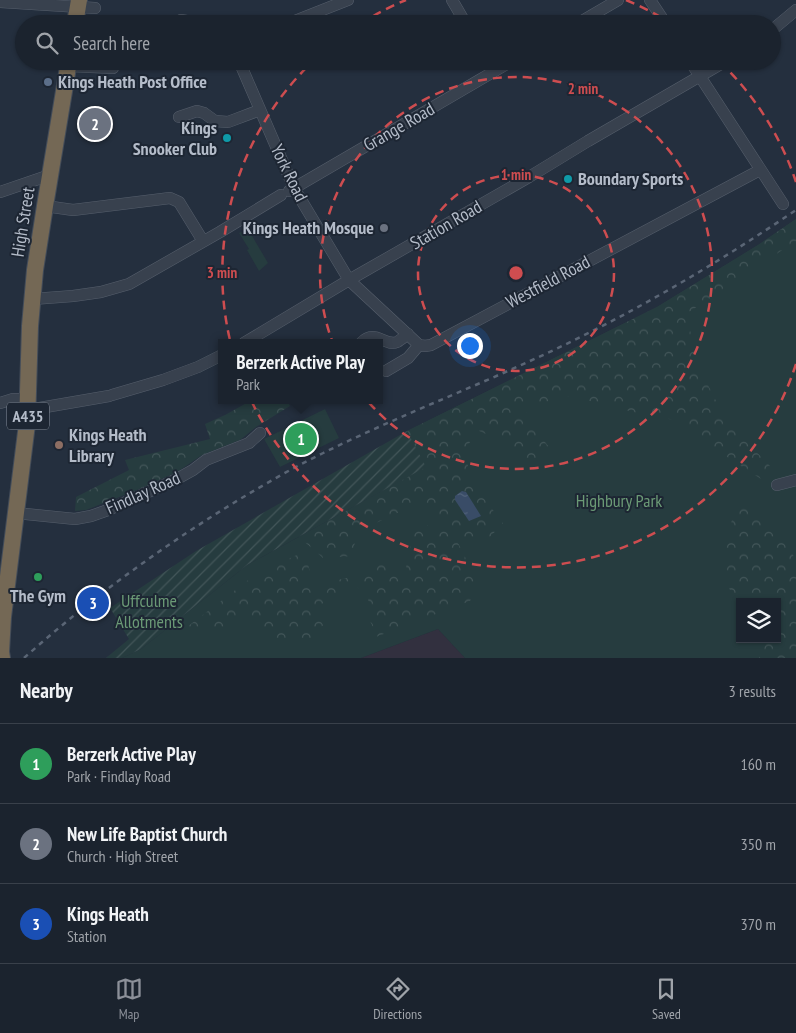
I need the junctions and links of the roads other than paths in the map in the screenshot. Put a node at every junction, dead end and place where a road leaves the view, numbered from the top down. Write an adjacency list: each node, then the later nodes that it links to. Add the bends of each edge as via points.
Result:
1 (348, 0): 11 (street)
2 (452, 0): 12 (street)
3 (618, 0): 13 (street)
4 (650, 0): 14 (street)
5 (793, 0): 8 (street)
6 (0, 2): 7 (street)
7 (78, 3): 9 (street)
8 (796, 4)
9 (94, 8)
10 (796, 10): 15 (street)
11 (309, 15)
12 (461, 15)
13 (592, 15)
14 (660, 15)
15 (781, 22)
16 (68, 70): 26 (highway, High Street / A435)
17 (243, 70): 23 (street, York Road)
18 (497, 70): 21 (street, Grange Road)
19 (696, 70): 22 (street)
20 (710, 70): 22 (street, Station Road)
21 (494, 72): 28 (street, Grange Road)
22 (700, 76): 25 (street); 32 (street, Station Road)
23 (260, 110): 24 (street, via 228,122 215,121 197,111); 28 (street, York Road)
24 (179, 117)
25 (760, 170): 29 (street); 37 (street, Westfield Road, via 432,345)
26 (50, 175): 27 (street); 30 (highway, High Street / A435)
27 (0, 192)
28 (287, 192): 31 (street, Grange Road); 32 (street, York Road)
29 (783, 204)
30 (44, 206): 31 (street, via 73,210 175,199); 33 (highway, High Street / A435)
31 (203, 241): 33 (street, Grange Road, via 129,284 101,292)
32 (349, 280): 34 (street); 35 (street, Station Road)
33 (32, 299): 41 (highway, High Street / A435)
34 (408, 334): 36 (street, via 396,342 378,337); 37 (street)
35 (251, 339)
36 (365, 339)
37 (419, 345): 39 (street, via 408,358)
38 (218, 357): 41 (street, via 198,368 110,395)
39 (386, 371)
40 (0, 403): 41 (street, via 13,399)
41 (28, 405): 45 (highway, High Street / A435)
42 (260, 433): 45 (street, Findlay Road, via 249,443 206,460 175,480 108,510 76,519)
43 (796, 480): 44 (street)
44 (777, 485)
45 (16, 513): 46 (highway, High Street / A435)
46 (1, 654)

